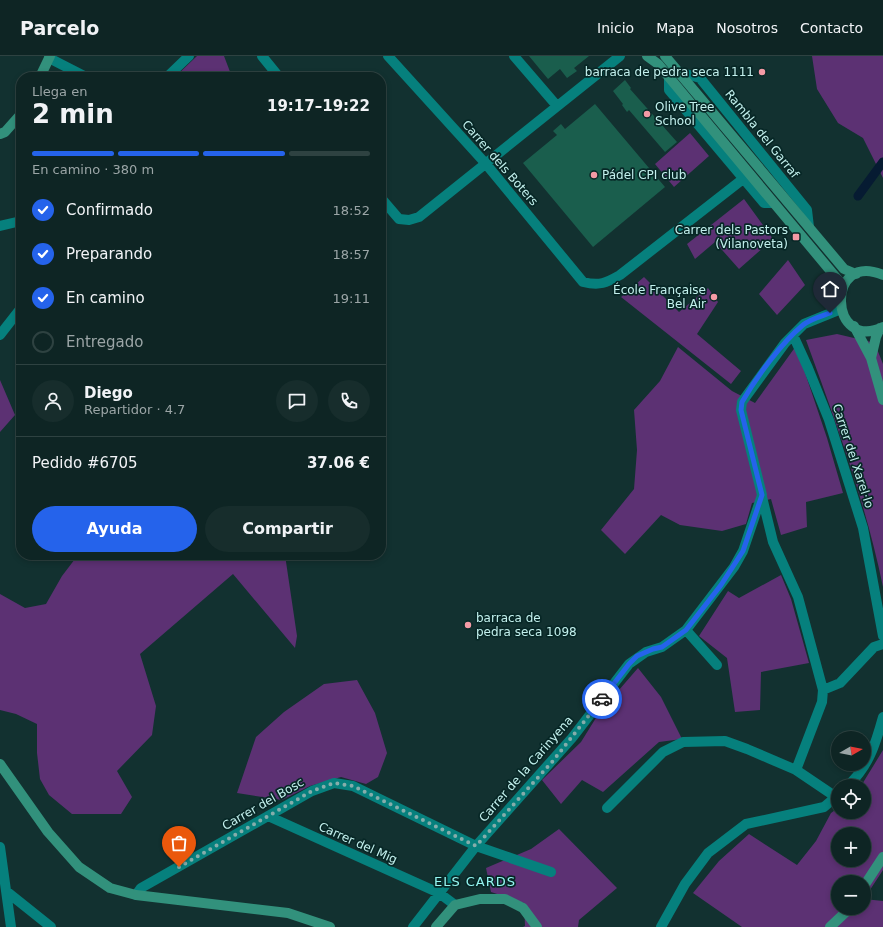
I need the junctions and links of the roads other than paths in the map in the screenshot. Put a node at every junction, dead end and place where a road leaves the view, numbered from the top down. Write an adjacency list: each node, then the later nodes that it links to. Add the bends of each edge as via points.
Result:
1 (189, 56): 11 (street)
2 (262, 56): 12 (street)
3 (388, 56): 17 (street, Carrer dels Boters)
4 (514, 56): 14 (street)
5 (620, 56): 14 (street)
6 (647, 56): 13 (street, via 658,64)
7 (665, 56): 23 (street, Rambla del Garraf, via 844,269)
8 (49, 57): 9 (street); 10 (street)
9 (42, 72)
10 (77, 72)
11 (172, 72)
12 (275, 72)
13 (670, 79): 18 (street, via 669,90); 19 (street)
14 (557, 106): 17 (street)
15 (16, 120): 16 (street)
16 (0, 134)
17 (486, 164): 18 (street, Carrer dels Boters, via 583,282 593,284 606,284 620,275); 20 (street, via 419,218 399,219)
18 (743, 179): 19 (street, via 764,203)
19 (773, 203): 25 (street)
20 (386, 204)
21 (16, 222): 22 (street)
22 (0, 226)
23 (856, 274): 24 (street, via 872,271); 25 (street)
24 (883, 275)
25 (840, 285): 26 (street)
26 (841, 309): 28 (street, via 846,319); 31 (street, via 804,324)
27 (16, 314): 30 (street)
28 (854, 326): 29 (street, via 866,330); 32 (street)
29 (881, 328): 32 (street)
30 (0, 335)
31 (793, 335): 34 (street, via 742,402 741,410); 36 (street, Carrer del Xarel·lo, via 829,420 862,528)
32 (871, 358): 33 (street)
33 (883, 400)
34 (762, 495): 35 (street, Carrer de la Carinyena, via 743,551 721,585); 39 (street, via 773,542 798,597)
35 (686, 630): 38 (street); 48 (street, Carrer de la Carinyena, via 662,647 646,652 629,664 552,762)
36 (883, 636)
37 (883, 644): 39 (street, via 874,647 840,682)
38 (717, 665)
39 (823, 690): 42 (street, via 822,702)
40 (883, 718): 43 (street, via 875,749)
41 (0, 764): 55 (street, via 48,832 79,867 110,888)
42 (796, 770): 44 (street); 46 (street, via 725,741 683,742 663,752)
43 (855, 779)
44 (831, 792)
45 (831, 801): 65 (street, via 824,807 746,824 708,853 685,884)
46 (607, 808)
47 (268, 816): 48 (street, Carrer del Bosc, via 312,791 334,783 353,786); 54 (street, Carrer del Mig); 55 (street, Carrer del Bosc, via 141,888)
48 (476, 846): 51 (street, Carrer del Bosc); 54 (street, Carrer de la Carinyena)
49 (0, 847): 53 (street)
50 (883, 857): 52 (street)
51 (551, 872)
52 (871, 875)
53 (6, 891): 59 (street); 60 (street)
54 (439, 893): 56 (street, Carrer del Mig); 62 (street, Carrer de la Carinyena)
55 (136, 895): 61 (street, via 288,913)
56 (455, 905): 63 (street); 64 (street, via 480,899 505,898 523,908)
57 (843, 915): 66 (street)
58 (846, 915): 67 (street)
59 (11, 927)
60 (51, 927)
61 (330, 927)
62 (413, 927)
63 (436, 927)
64 (537, 927)
65 (661, 927)
66 (830, 927)
67 (839, 927)

